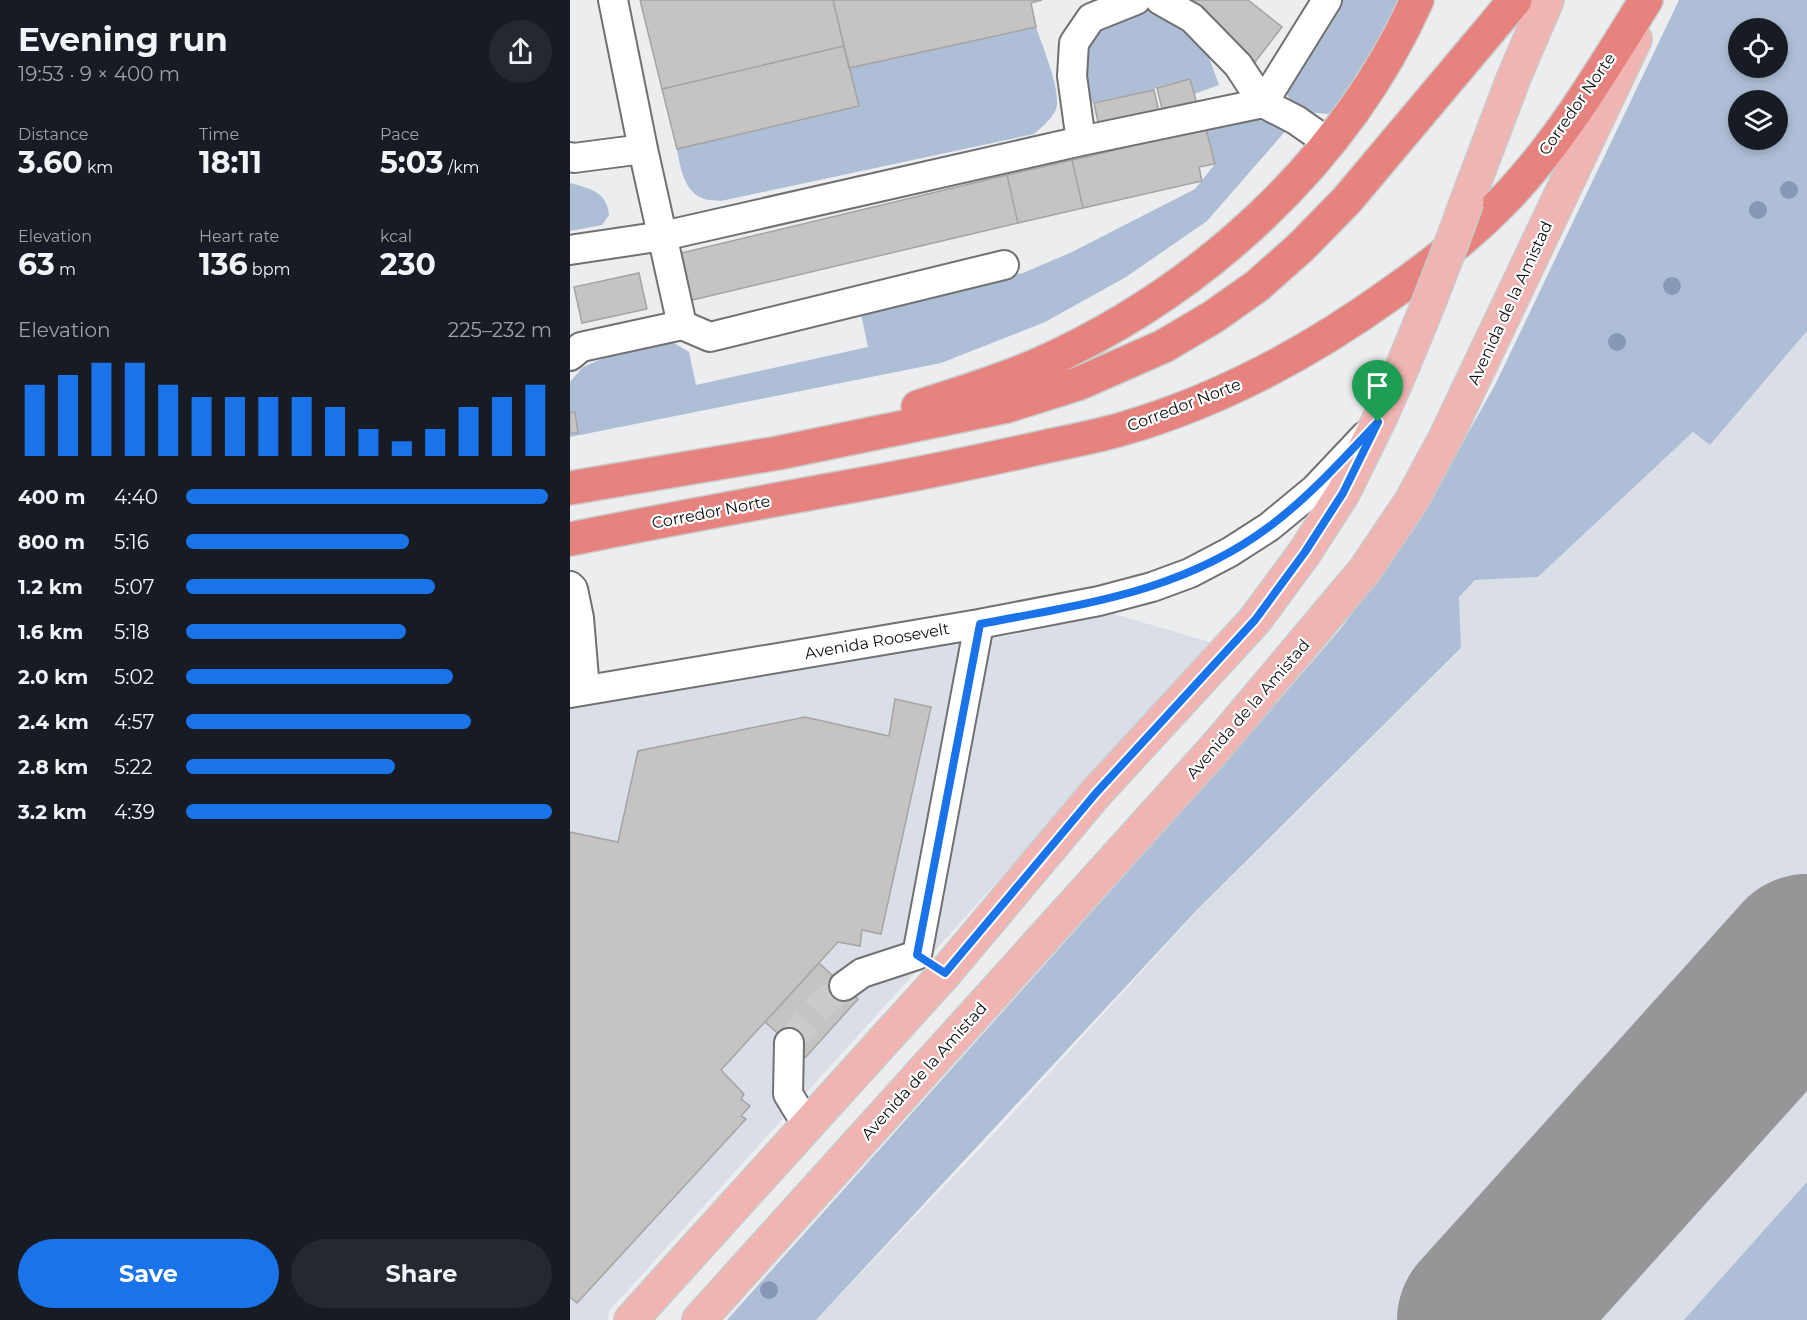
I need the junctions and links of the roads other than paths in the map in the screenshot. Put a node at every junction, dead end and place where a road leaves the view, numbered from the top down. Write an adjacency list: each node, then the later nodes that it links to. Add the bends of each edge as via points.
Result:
1 (613, 0): 14 (lane)
2 (1136, 0): 10 (lane)
3 (1160, 0): 11 (lane, via 1192,18 1238,65)
4 (1327, 0): 11 (lane)
5 (1417, 0): 13 (highway, via 1376,76)
6 (1515, 0): 22 (highway, via 1347,200 1257,286 1212,317 1164,346 1080,383 1007,406)
7 (1547, 0): 21 (main road, bridge, via 1485,149 1429,305)
8 (1646, 0): 24 (highway, Corredor Norte, via 1549,147 1481,224 1356,319 1276,366 1227,390 1122,429 967,465)
9 (1654, 0): 34 (main road, Avenida de la Amistad, via 1446,437 1412,500 1365,570 1209,755)
10 (1089, 9): 12 (lane, via 1074,43 1072,76)
11 (1263, 103): 12 (lane); 13 (lane)
12 (1081, 141): 16 (lane)
13 (1329, 142): 22 (highway, via 1289,187 1227,245 1168,291 1114,325 1006,378)
14 (643, 149): 15 (lane); 16 (lane)
15 (570, 157)
16 (663, 236): 17 (lane); 19 (lane)
17 (570, 250)
18 (1004, 265): 19 (lane, via 710,337)
19 (682, 325): 20 (lane, via 581,347)
20 (570, 356)
21 (1378, 422): 26 (lane, Avenida Roosevelt, via 1316,489 1269,527 1190,573 1099,601); 29 (main road, via 1343,493 1255,620 1096,793)
22 (777, 453): 23 (highway)
23 (570, 488)
24 (570, 539)
25 (570, 586): 27 (lane, via 579,618)
26 (980, 624): 27 (lane, Avenida Roosevelt); 28 (lane)
27 (577, 691)
28 (917, 955): 29 (lane); 30 (lane, via 862,973)
29 (945, 973): 32 (main road)
30 (844, 986)
31 (789, 1043): 32 (lane, via 788,1094)
32 (807, 1125): 33 (main road)
33 (631, 1320)
34 (699, 1320)

